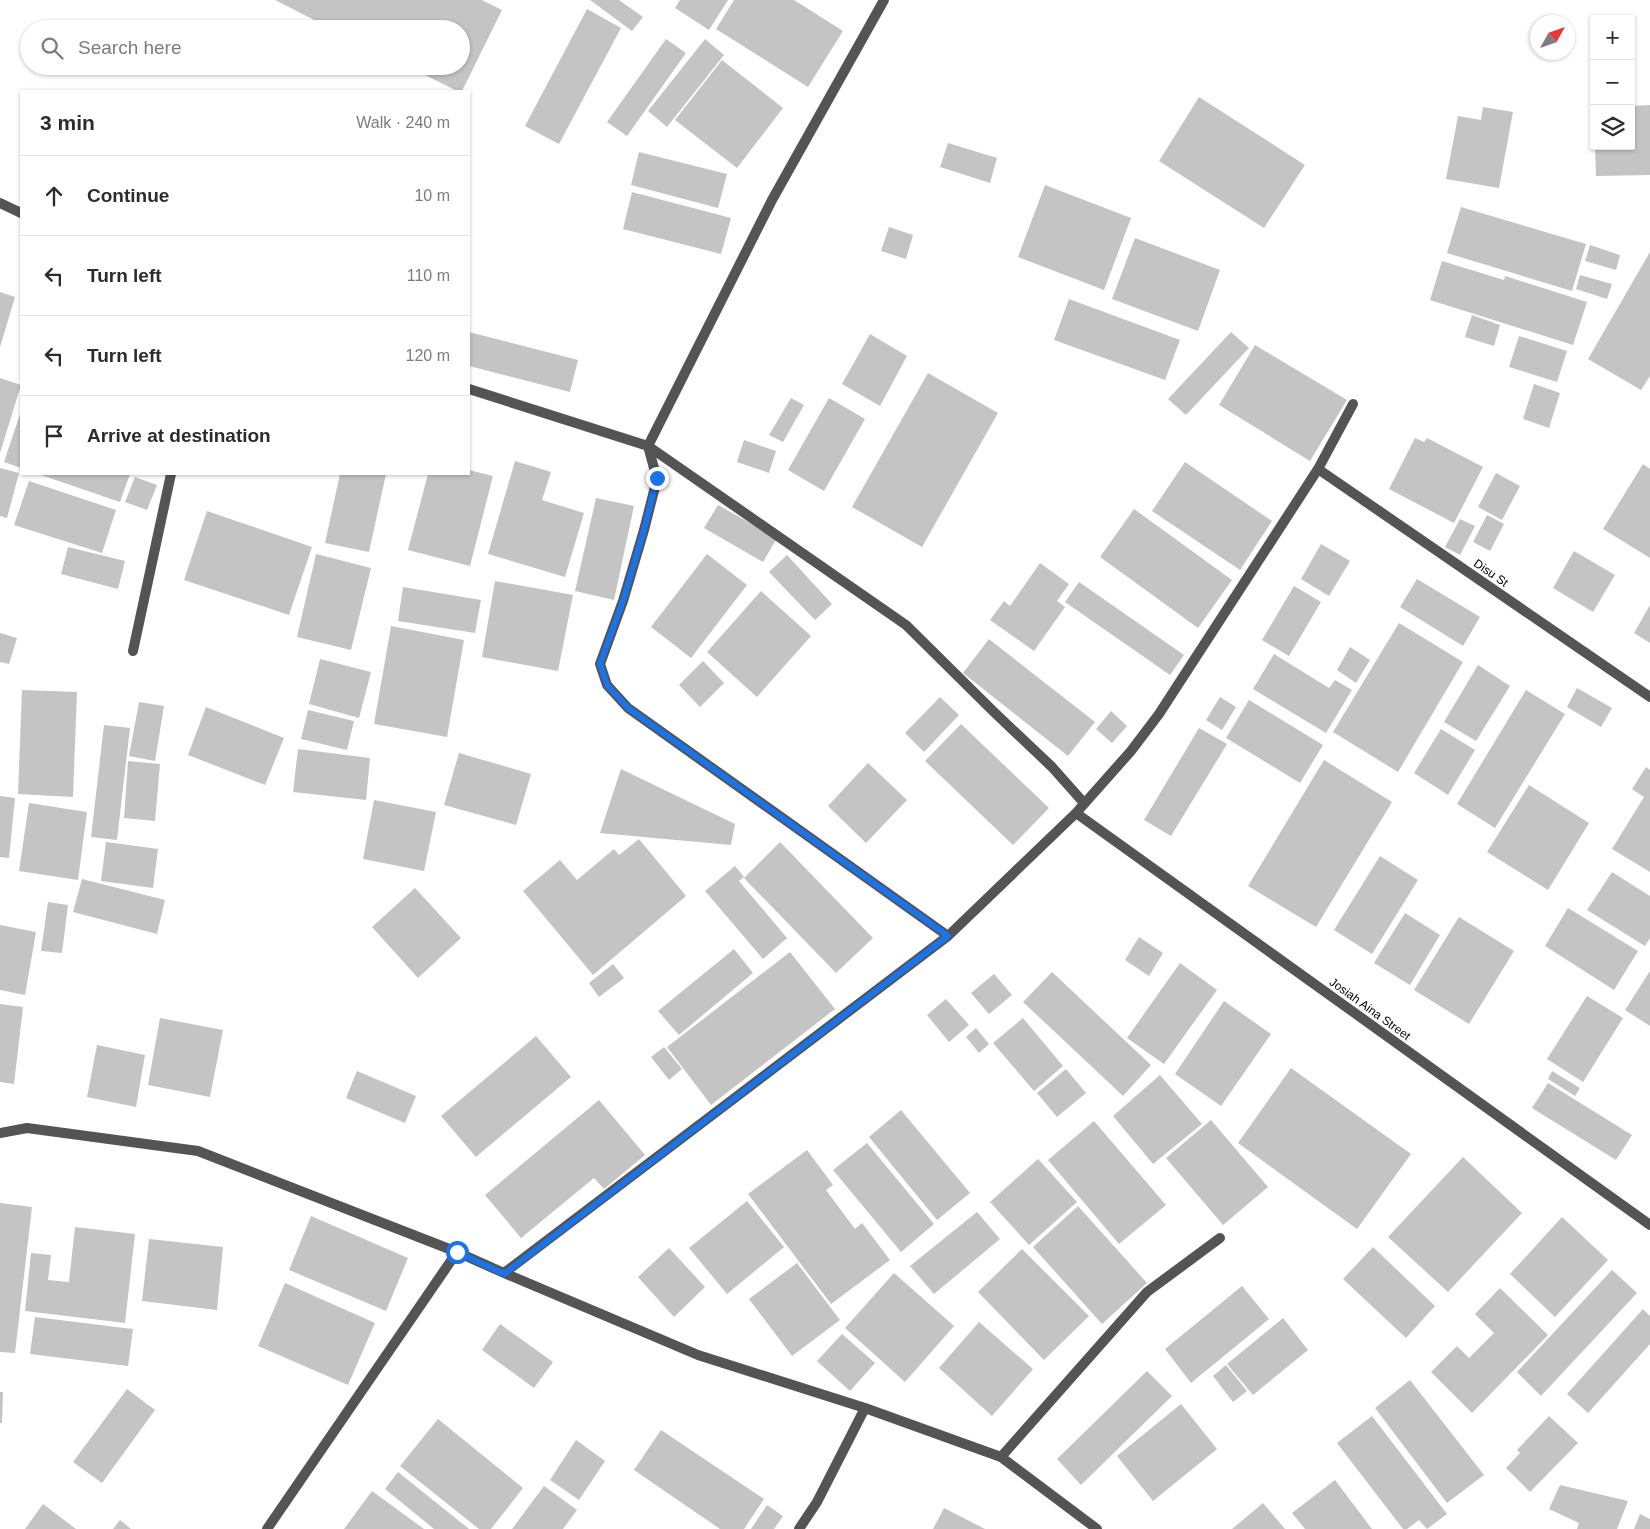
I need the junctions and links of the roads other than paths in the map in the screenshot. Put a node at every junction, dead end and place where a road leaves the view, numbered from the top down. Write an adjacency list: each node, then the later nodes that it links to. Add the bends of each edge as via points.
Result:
1 (884, 0): 6 (street, via 772,200)
2 (0, 203): 3 (street)
3 (20, 213)
4 (470, 389): 6 (street)
5 (1353, 404): 7 (street)
6 (648, 446): 11 (street, via 906,625 1052,767); 13 (street, via 657,478 623,601 600,664 607,685 628,708)
7 (1318, 468): 10 (street, Disu St); 11 (street, via 1159,714)
8 (171, 475): 9 (street)
9 (133, 651)
10 (1650, 697)
11 (1084, 803): 12 (street)
12 (1076, 813): 13 (street); 15 (street, Josiah Aina Street)
13 (948, 936): 18 (street)
14 (0, 1133): 17 (street, via 26,1128 198,1150)
15 (1650, 1225)
16 (1220, 1238): 20 (street, via 1147,1292)
17 (457, 1252): 18 (street); 21 (street)
18 (504, 1274): 19 (street, via 698,1355)
19 (865, 1408): 20 (street); 22 (street, via 817,1502)
20 (1001, 1457): 23 (street)
21 (267, 1529)
22 (798, 1529)
23 (1097, 1529)

